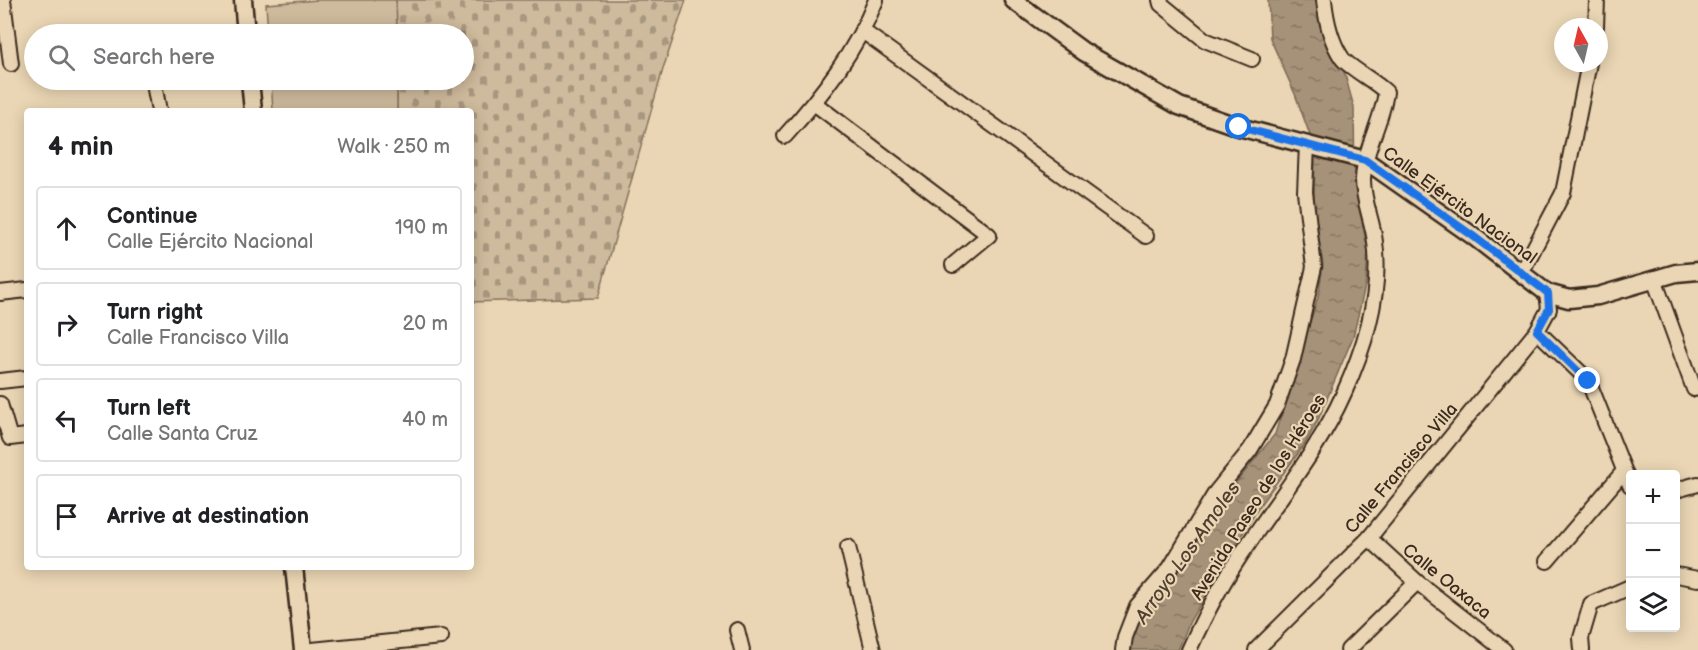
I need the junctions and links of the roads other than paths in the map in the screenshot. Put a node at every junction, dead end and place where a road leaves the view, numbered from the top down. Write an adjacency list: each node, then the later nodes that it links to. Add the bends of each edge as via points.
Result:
1 (3, 0): 12 (street)
2 (243, 0): 9 (street)
3 (876, 0): 10 (street)
4 (1014, 0): 20 (street, Calle Ejército Nacional, via 1084,52 1179,106 1239,127)
5 (1160, 0): 11 (street, via 1205,40)
6 (1324, 0): 21 (street, Avenida Paseo de los Héroes, via 1327,21 1342,59 1386,92 1385,104)
7 (1597, 0): 8 (street)
8 (1596, 18)
9 (245, 24)
10 (864, 32): 16 (street); 22 (street)
11 (1252, 59)
12 (11, 64)
13 (1586, 72): 25 (street, via 1563,193)
14 (155, 90): 17 (street)
15 (251, 90): 18 (street)
16 (814, 103): 19 (street); 23 (street, via 989,235)
17 (158, 108)
18 (253, 108)
19 (785, 136)
20 (1310, 145): 21 (street, Calle Ejército Nacional); 54 (street, Avenida Paseo de los Héroes, via 1305,192 1314,267 1293,359 1276,405 1250,450 1216,492 1180,554 1137,606)
21 (1359, 158): 25 (street, Calle Ejército Nacional); 55 (street, Avenida Paseo de los Héroes, via 1377,272 1368,329 1344,393 1323,432 1210,604)
22 (1146, 236)
23 (953, 265)
24 (1698, 271): 26 (street, Calle Ejército Nacional)
25 (1521, 273): 29 (street, Calle Ejército Nacional)
26 (1654, 279): 29 (street, Calle Ejército Nacional, via 1598,296 1569,299); 33 (street)
27 (24, 290): 28 (street)
28 (0, 293)
29 (1548, 293): 30 (street, Calle Francisco Villa, via 1549,309)
30 (1537, 331): 36 (street, via 1588,381); 40 (street, Calle Francisco Villa)
31 (24, 378): 32 (street)
32 (0, 381)
33 (1694, 389)
34 (0, 404): 35 (street, via 10,438)
35 (24, 436)
36 (1624, 471): 37 (street); 42 (street)
37 (1626, 476)
38 (1698, 484): 39 (street)
39 (1680, 489)
40 (1369, 538): 46 (street, Calle Oaxaca); 56 (street, Calle Francisco Villa)
41 (848, 547): 53 (street)
42 (1546, 561)
43 (294, 570): 50 (street)
44 (1680, 576): 45 (street)
45 (1698, 579)
46 (1417, 582): 57 (street); 58 (street, Calle Oaxaca)
47 (1626, 589): 59 (street, via 1592,604 1581,638)
48 (737, 630): 52 (street)
49 (441, 637): 51 (street)
50 (303, 650)
51 (312, 650)
52 (742, 650)
53 (873, 650)
54 (1123, 650)
55 (1189, 650)
56 (1256, 650)
57 (1348, 650)
58 (1504, 650)
59 (1582, 650)

